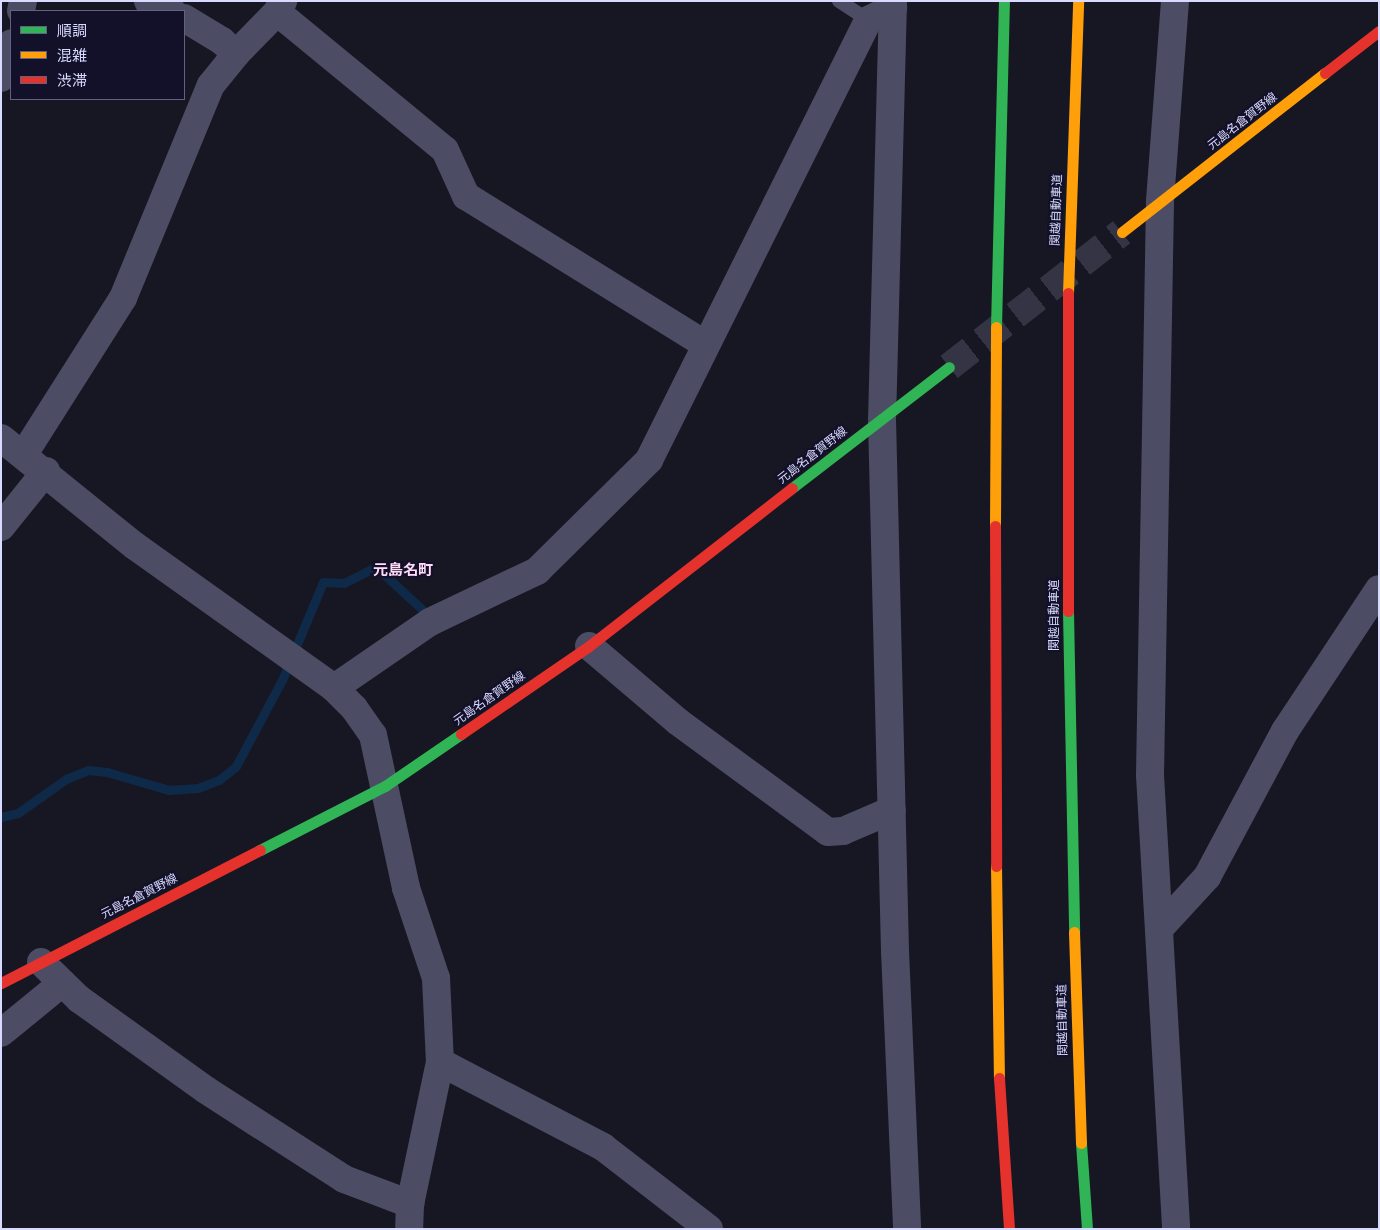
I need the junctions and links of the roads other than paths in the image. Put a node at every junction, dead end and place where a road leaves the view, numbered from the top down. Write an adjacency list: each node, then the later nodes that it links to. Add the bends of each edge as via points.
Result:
1 (148, 1): 8 (street)
2 (838, 1): 10 (lane)
3 (1004, 1): 38 (main road, via 997,241 992,699 999,1087)
4 (1078, 1): 39 (main road, 関越自動車道, via 1068,245 1068,693 1078,1101)
5 (1175, 1): 15 (street)
6 (893, 4): 10 (street); 19 (street)
7 (280, 7): 13 (street); 17 (street, via 446,150 466,196)
8 (170, 10)
9 (185, 19): 13 (street, via 222,41)
10 (868, 20): 17 (street)
11 (1379, 31): 15 (main road, 元島名倉賀野線)
12 (10, 46): 14 (street)
13 (236, 54): 21 (street, via 211,86 123,298)
14 (1, 78)
15 (1160, 202): 16 (main road, 元島名倉賀野線); 29 (street, via 1150,775)
16 (1122, 232)
17 (705, 344): 26 (street, via 649,460 537,571 430,622)
18 (949, 367): 19 (main road, 元島名倉賀野線)
19 (882, 419): 25 (main road, 元島名倉賀野線); 28 (street)
20 (1, 438): 21 (street)
21 (24, 454): 22 (street)
22 (46, 471): 23 (street); 26 (street, via 135,546)
23 (1, 527)
24 (1377, 596): 29 (street, via 1285,732 1207,877)
25 (589, 646): 27 (main road, 元島名倉賀野線); 28 (street, via 677,721 828,832 843,831)
26 (334, 688): 27 (street, via 354,708 373,735)
27 (385, 786): 30 (main road, 元島名倉賀野線); 34 (street, via 406,888 436,978)
28 (892, 810): 37 (street)
29 (1159, 928): 40 (street)
30 (40, 962): 31 (main road, 元島名倉賀野線); 32 (street)
31 (1, 983)
32 (62, 983): 33 (street); 35 (street, via 79,999 206,1090 344,1179)
33 (1, 1033)
34 (440, 1062): 35 (street); 36 (street, via 603,1147)
35 (409, 1216)
36 (709, 1229)
37 (907, 1229)
38 (1009, 1229)
39 (1087, 1229)
40 (1176, 1229)

